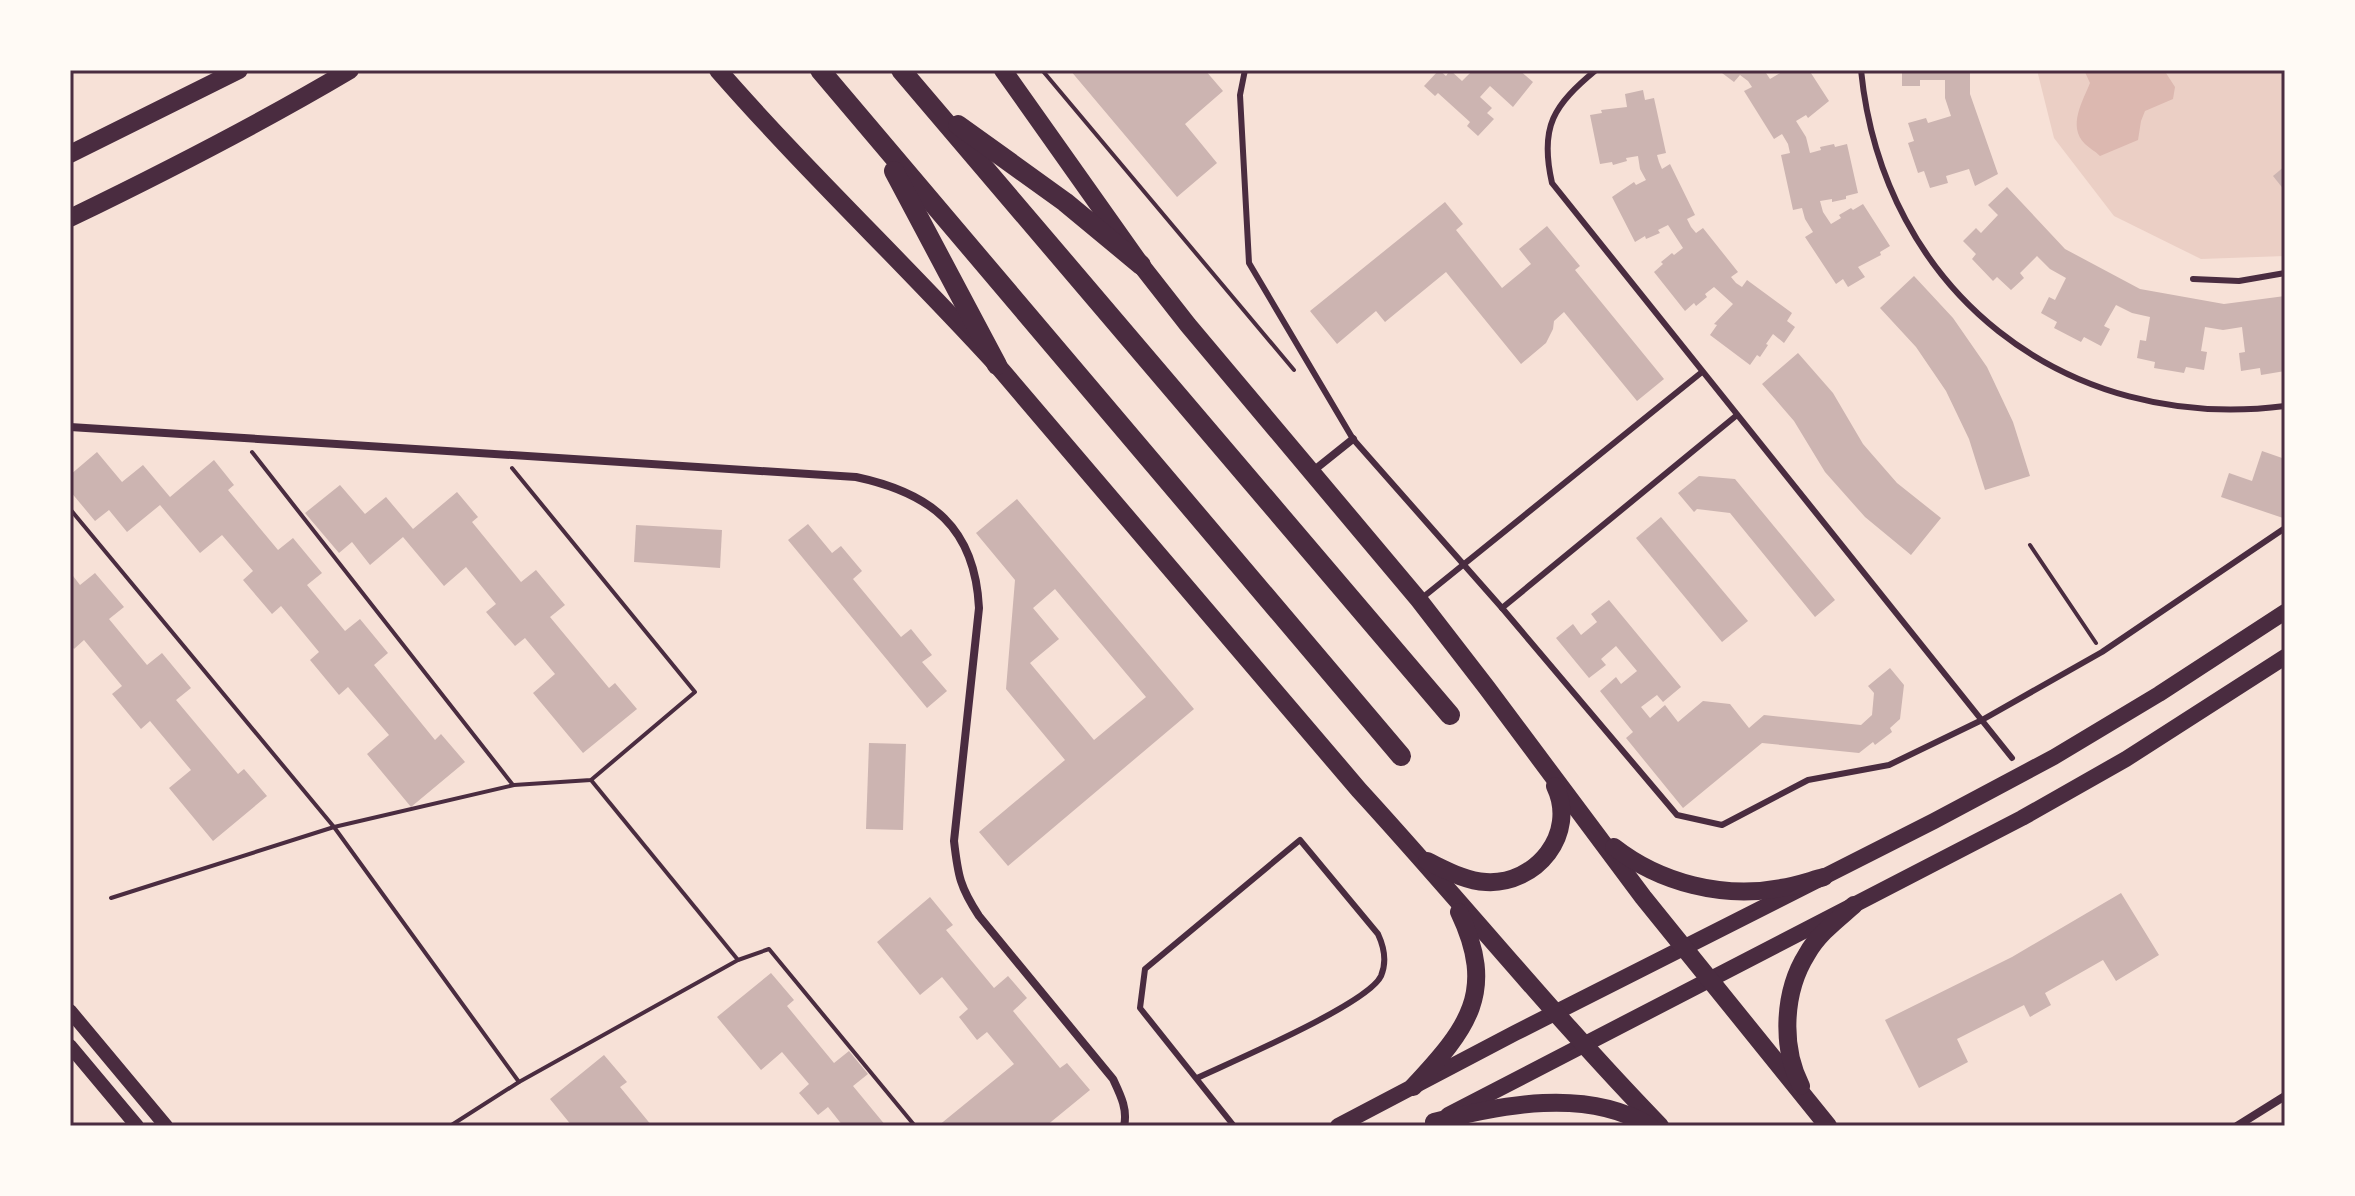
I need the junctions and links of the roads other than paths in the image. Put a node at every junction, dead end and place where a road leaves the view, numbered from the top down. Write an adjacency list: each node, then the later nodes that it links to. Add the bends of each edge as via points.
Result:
1 (239, 70): 14 (main road)
2 (350, 70): 15 (main road, via 249,128)
3 (718, 70): 12 (main road)
4 (734, 70): 12 (main road)
5 (820, 70): 13 (highway)
6 (901, 70): 11 (highway)
7 (1003, 70): 16 (main road)
8 (1245, 70): 24 (lane, via 1240,95 1249,263)
9 (1596, 70): 20 (lane, via 1555,113 1547,147 1552,183)
10 (1861, 70): 21 (lane, via 1878,157 1912,234 1956,291 2010,340 2072,377 2140,401 2212,410)
11 (916, 88): 16 (highway); 32 (highway)
12 (744, 99): 19 (main road)
13 (868, 126): 19 (highway); 34 (highway)
14 (70, 154)
15 (70, 218)
16 (1141, 265): 25 (main road)
17 (2285, 273): 18 (lane, via 2239,281)
18 (2193, 279)
19 (997, 365): 38 (main road)
20 (1702, 372): 22 (lane); 27 (lane)
21 (2285, 406)
22 (1737, 415): 29 (lane); 33 (lane)
23 (70, 427): 55 (street, via 856,477 884,483 933,507 968,551 977,581 979,608 954,841 963,892 1113,1079 1124,1102)
24 (1353, 439): 25 (street); 27 (lane)
25 (1312, 473): 28 (main road)
26 (2285, 528): 33 (lane, via 2102,652)
27 (1464, 564): 28 (lane); 29 (lane)
28 (1419, 600): 36 (main road)
29 (1502, 608): 33 (lane, via 1677,815 1722,825 1808,780 1889,765)
30 (2285, 612): 39 (main road, via 2054,757)
31 (2285, 657): 41 (main road, via 2126,759)
32 (1450, 715)
33 (1982, 720): 35 (lane)
34 (1401, 756)
35 (2012, 758)
36 (1545, 765): 37 (main road); 38 (main road, via 1559,794 1562,818 1551,851 1537,866 1507,882 1483,882)
37 (1587, 822): 39 (main road, via 1639,866 1704,887 1779,889); 42 (main road)
38 (1421, 858): 40 (main road)
39 (1824, 877): 42 (main road)
40 (1442, 882): 45 (main road); 49 (main road, via 1469,934 1478,979 1462,1026)
41 (1854, 905): 43 (main road); 51 (main road, via 1806,955 1788,1014 1795,1075)
42 (1684, 948): 43 (main road); 45 (main road)
43 (1709, 979): 46 (main road); 51 (main road)
44 (70, 1011): 54 (street)
45 (1555, 1013): 46 (main road); 49 (main road)
46 (1583, 1044): 52 (main road); 59 (main road)
47 (70, 1046): 53 (street)
48 (1197, 1078): 48 (lane, via 1343,1007 1373,988 1381,976 1385,961 1378,934 1300,840 1145,969 1140,1008); 56 (lane)
49 (1413, 1087): 57 (main road)
50 (2285, 1096): 61 (street)
51 (1812, 1107): 60 (main road)
52 (1430, 1124): 58 (main road, via 1480,1111 1552,1104 1602,1108)
53 (137, 1126)
54 (166, 1126)
55 (1124, 1126)
56 (1234, 1126)
57 (1338, 1126)
58 (1650, 1126)
59 (1660, 1126)
60 (1828, 1126)
61 (2237, 1126)

